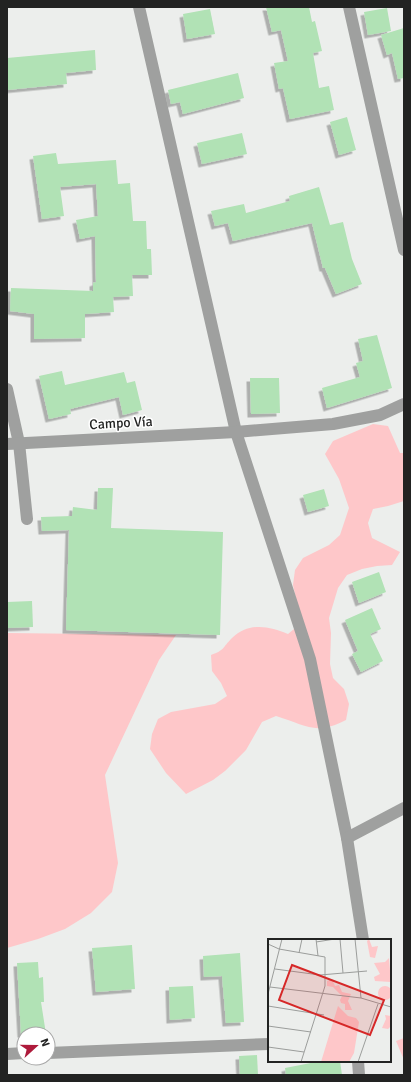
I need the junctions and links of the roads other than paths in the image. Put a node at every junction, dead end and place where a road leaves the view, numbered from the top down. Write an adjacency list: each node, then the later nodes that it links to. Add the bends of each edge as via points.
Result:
1 (139, 7): 6 (street)
2 (349, 7): 3 (street)
3 (404, 250)
4 (7, 389): 7 (street)
5 (404, 404): 6 (street, Campo Vía, via 380,415 333,424)
6 (236, 432): 7 (street, Campo Vía); 11 (street, via 310,659)
7 (19, 443): 8 (street, Campo Vía); 9 (street)
8 (7, 444)
9 (27, 519)
10 (404, 808): 11 (street)
11 (347, 838): 12 (street)
12 (363, 939)
13 (268, 1044): 14 (street)
14 (56, 1053)
15 (358, 1062): 16 (street)
16 (359, 1075)

